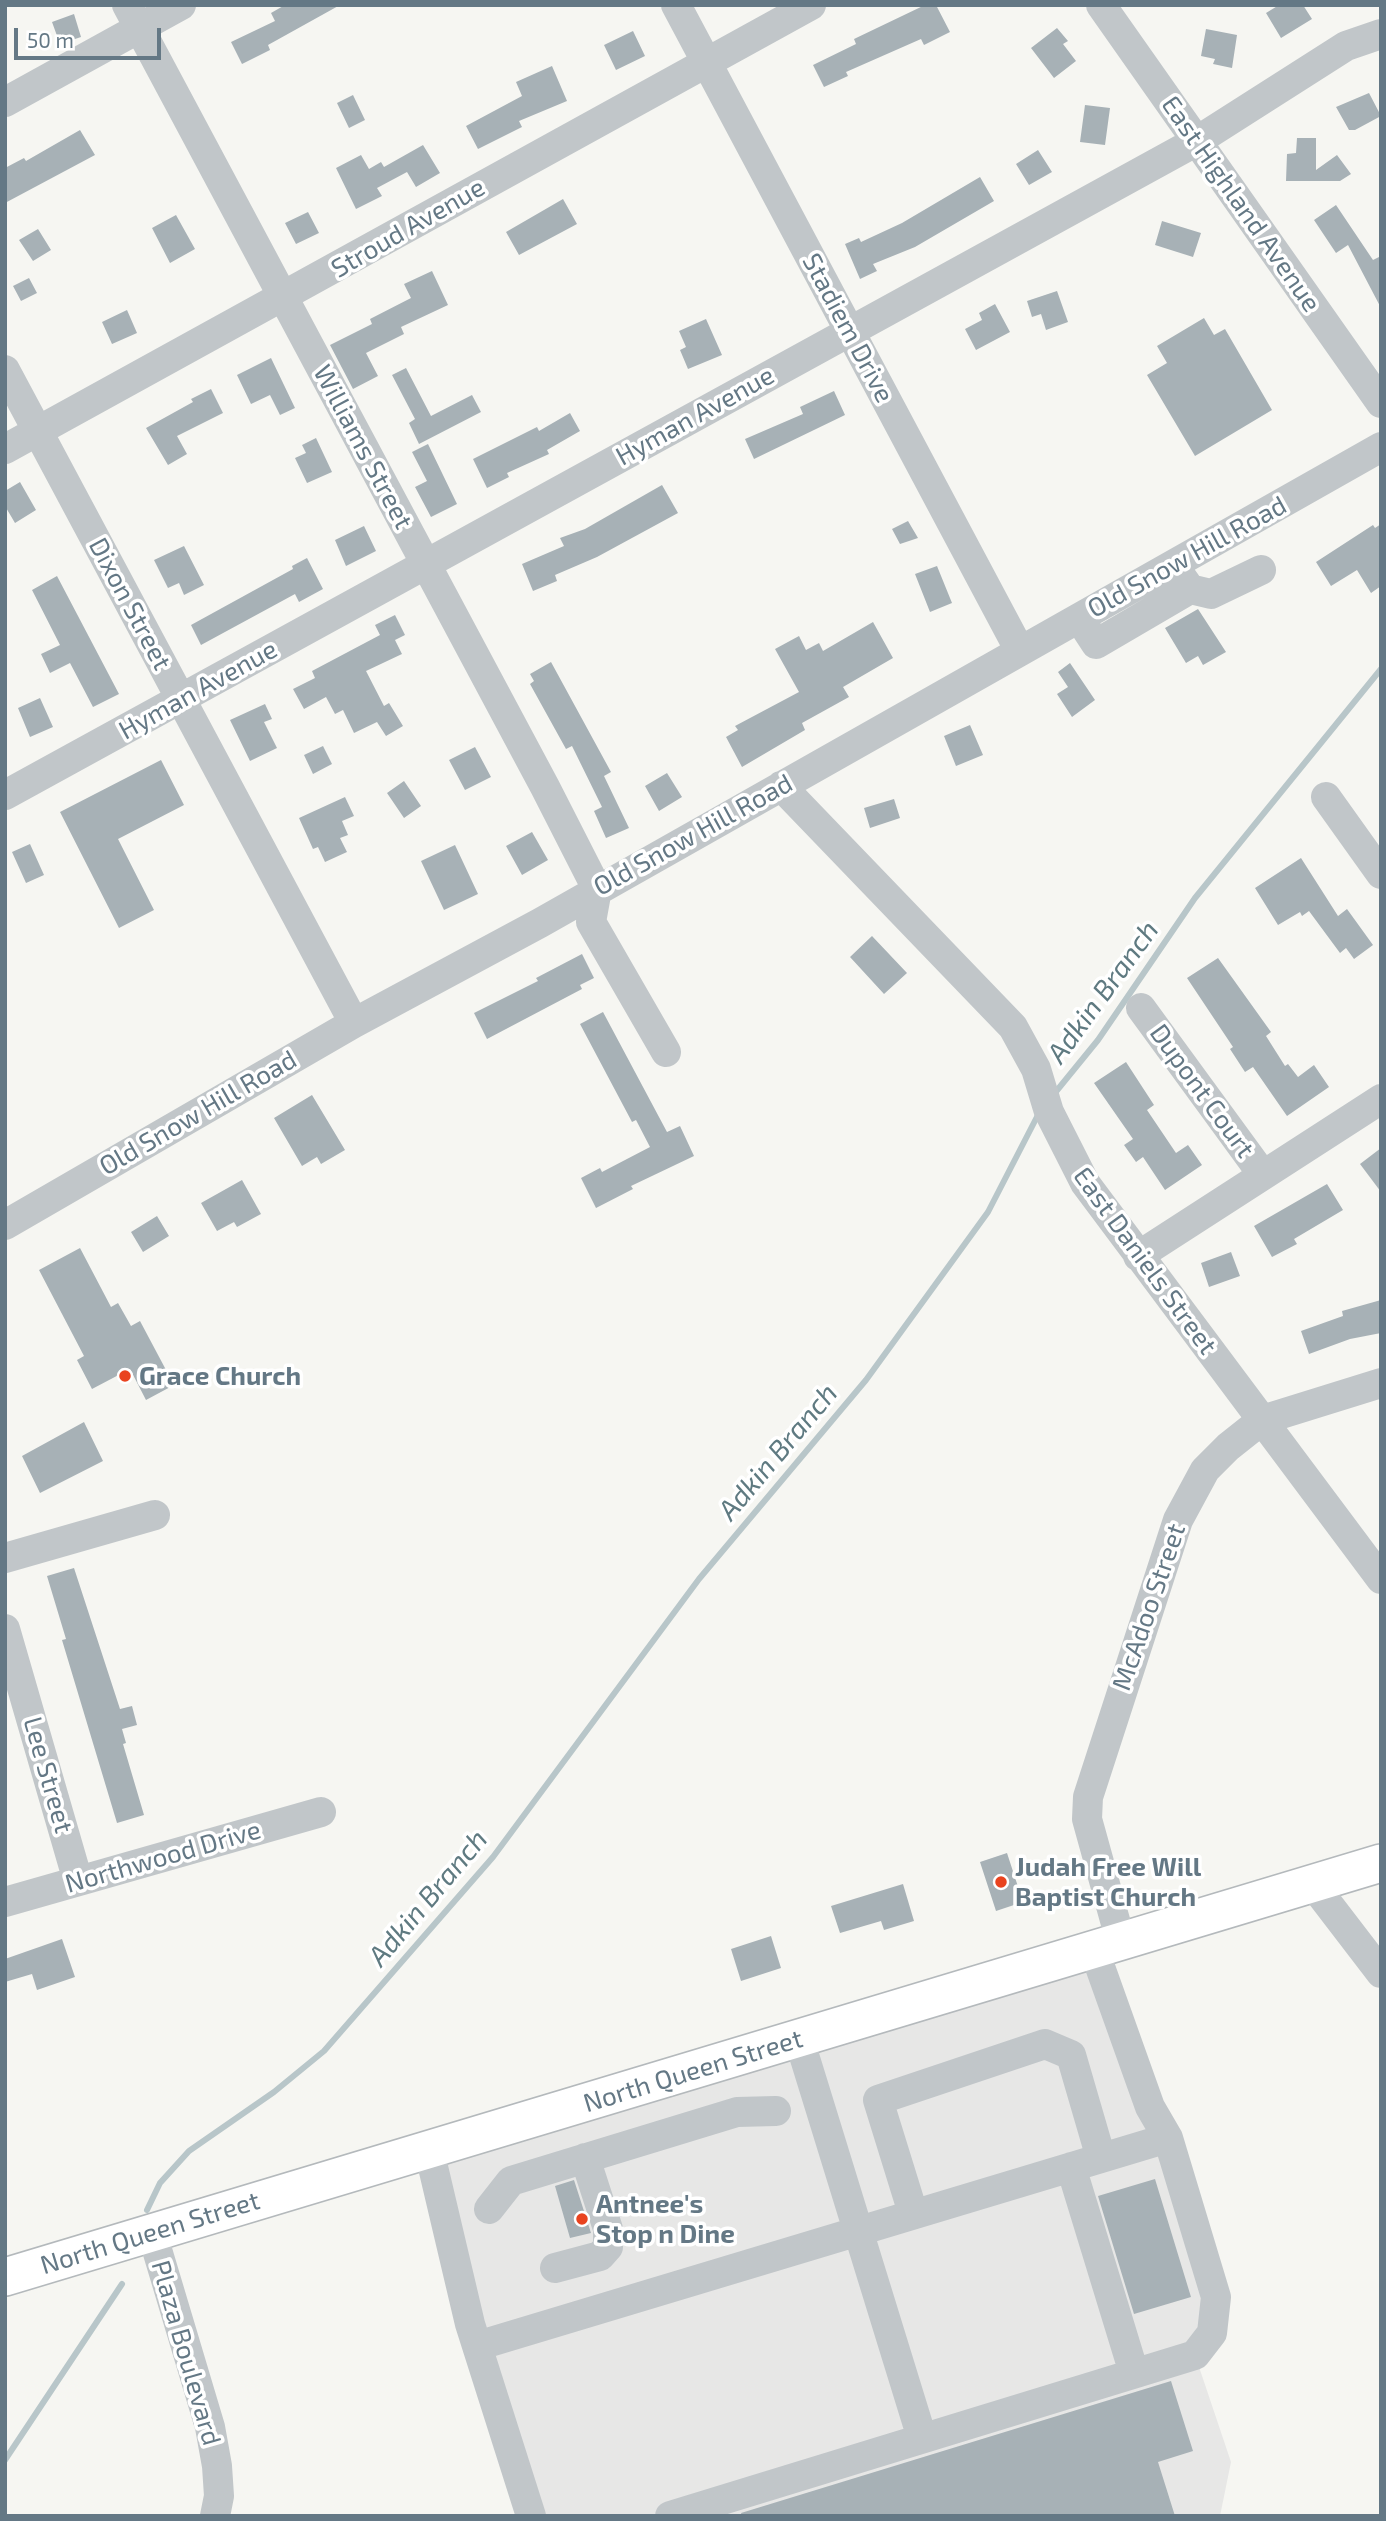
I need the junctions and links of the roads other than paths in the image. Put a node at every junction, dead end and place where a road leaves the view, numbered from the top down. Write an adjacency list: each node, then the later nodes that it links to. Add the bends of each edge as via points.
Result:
1 (181, 5): 5 (street)
2 (676, 5): 7 (street, Stadiem Drive)
3 (811, 5): 7 (street, Stroud Avenue)
4 (1101, 5): 9 (street, East Highland Avenue)
5 (133, 17): 8 (street); 10 (street, Williams Street)
6 (1381, 34): 9 (street, Hyman Avenue, via 1346,46)
7 (707, 62): 10 (street, Stroud Avenue); 11 (street, Stadiem Drive)
8 (5, 102)
9 (1197, 141): 11 (street, Hyman Avenue); 13 (street, East Highland Avenue)
10 (284, 299): 14 (street, Stroud Avenue); 17 (street, Williams Street)
11 (850, 332): 17 (street, Hyman Avenue); 20 (street, Stadiem Drive)
12 (5, 370): 14 (street, Dixon Street)
13 (1381, 403)
14 (38, 431): 16 (street, Stroud Avenue); 21 (street, Dixon Street)
15 (1381, 447): 19 (street, Old Snow Hill Road)
16 (5, 449)
17 (426, 565): 21 (street, Hyman Avenue); 26 (street, Williams Street)
18 (1261, 569): 19 (street, via 1211,594)
19 (1182, 578): 20 (street, Old Snow Hill Road, via 1079,618)
20 (1020, 651): 22 (street, Old Snow Hill Road)
21 (181, 699): 23 (street, Hyman Avenue); 28 (street, Dixon Street)
22 (781, 786): 26 (street, Old Snow Hill Road); 33 (street, East Daniels Street, via 1013,1027 1085,1183)
23 (5, 795)
24 (1326, 797): 25 (street)
25 (1381, 874)
26 (597, 889): 28 (street, Old Snow Hill Road); 29 (street, via 591,922)
27 (1141, 1008): 31 (street, Dupont Court)
28 (354, 1023): 32 (street, Old Snow Hill Road)
29 (666, 1052)
30 (1381, 1099): 31 (street)
31 (1263, 1175): 33 (street)
32 (5, 1224)
33 (1138, 1256): 35 (street, East Daniels Street)
34 (1381, 1383): 35 (street, McAdoo Street)
35 (1262, 1420): 38 (street, East Daniels Street); 45 (street, McAdoo Street, via 1205,1470 1178,1520 1091,1780 1087,1819)
36 (155, 1515): 37 (street)
37 (5, 1558)
38 (1381, 1579)
39 (5, 1629): 42 (street, Lee Street)
40 (321, 1812): 42 (street, Northwood Drive)
41 (1381, 1863): 43 (main road, North Queen Street)
42 (78, 1881): 44 (street, Northwood Drive)
43 (1312, 1883): 45 (main road, North Queen Street); 46 (street)
44 (5, 1902)
45 (1108, 1946): 47 (main road, North Queen Street); 49 (street, McAdoo Street, via 1150,2107)
46 (1381, 1973)
47 (799, 2039): 50 (main road, North Queen Street); 56 (street)
48 (776, 2111): 51 (street, via 737,2112)
49 (1168, 2138): 52 (street); 61 (street, McAdoo Street, via 1216,2297 1212,2333 1195,2355)
50 (429, 2150): 57 (main road, North Queen Street); 60 (street)
51 (585, 2158): 54 (street, via 511,2181); 58 (street, via 608,2229 608,2247 600,2256)
52 (1101, 2158): 53 (street); 55 (street, via 1071,2055 1045,2044 878,2100)
53 (1071, 2167): 55 (street); 61 (street)
54 (489, 2208)
55 (913, 2213): 56 (street)
56 (858, 2230): 60 (street); 62 (street)
57 (152, 2233): 59 (main road, North Queen Street); 63 (street, Plaza Boulevard, via 210,2427 219,2496)
58 (555, 2268)
59 (5, 2277)
60 (477, 2346): 64 (street)
61 (1133, 2373): 62 (street, McAdoo Street)
62 (922, 2438): 65 (street, McAdoo Street)
63 (215, 2516)
64 (531, 2516)
65 (670, 2516)

